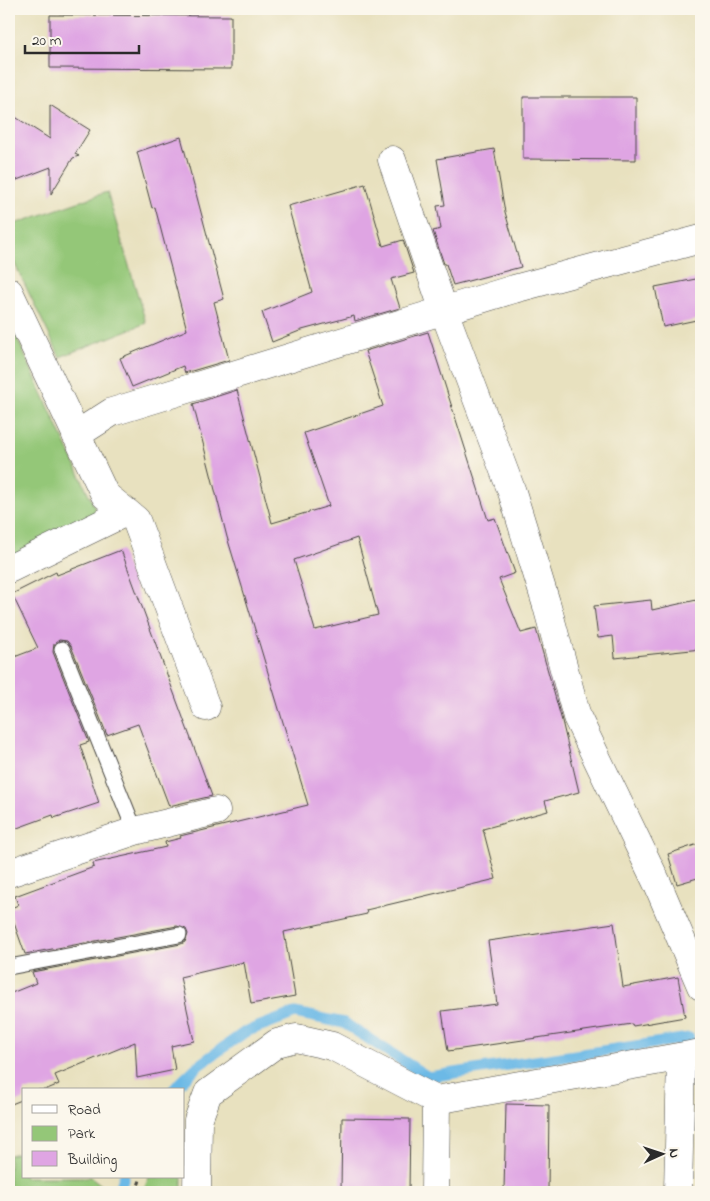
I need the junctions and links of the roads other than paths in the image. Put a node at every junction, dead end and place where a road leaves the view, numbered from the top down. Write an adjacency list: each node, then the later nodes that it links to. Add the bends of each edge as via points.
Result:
1 (392, 160): 4 (street)
2 (701, 239): 4 (street)
3 (9, 292): 5 (street)
4 (444, 311): 5 (street, via 112,412); 15 (street, via 512,492 577,718 658,884)
5 (76, 435): 6 (street, via 105,496)
6 (126, 512): 7 (street); 9 (street, via 136,520)
7 (9, 569)
8 (62, 649): 11 (lane)
9 (206, 707)
10 (216, 811): 11 (street)
11 (135, 831): 12 (street)
12 (9, 873)
13 (179, 935): 14 (lane)
14 (9, 968)
15 (701, 986)
16 (691, 1055): 17 (street); 20 (street)
17 (436, 1100): 18 (street, via 332,1046 296,1038 277,1043 208,1093 198,1120); 19 (street)
18 (197, 1192)
19 (435, 1192)
20 (678, 1192)

